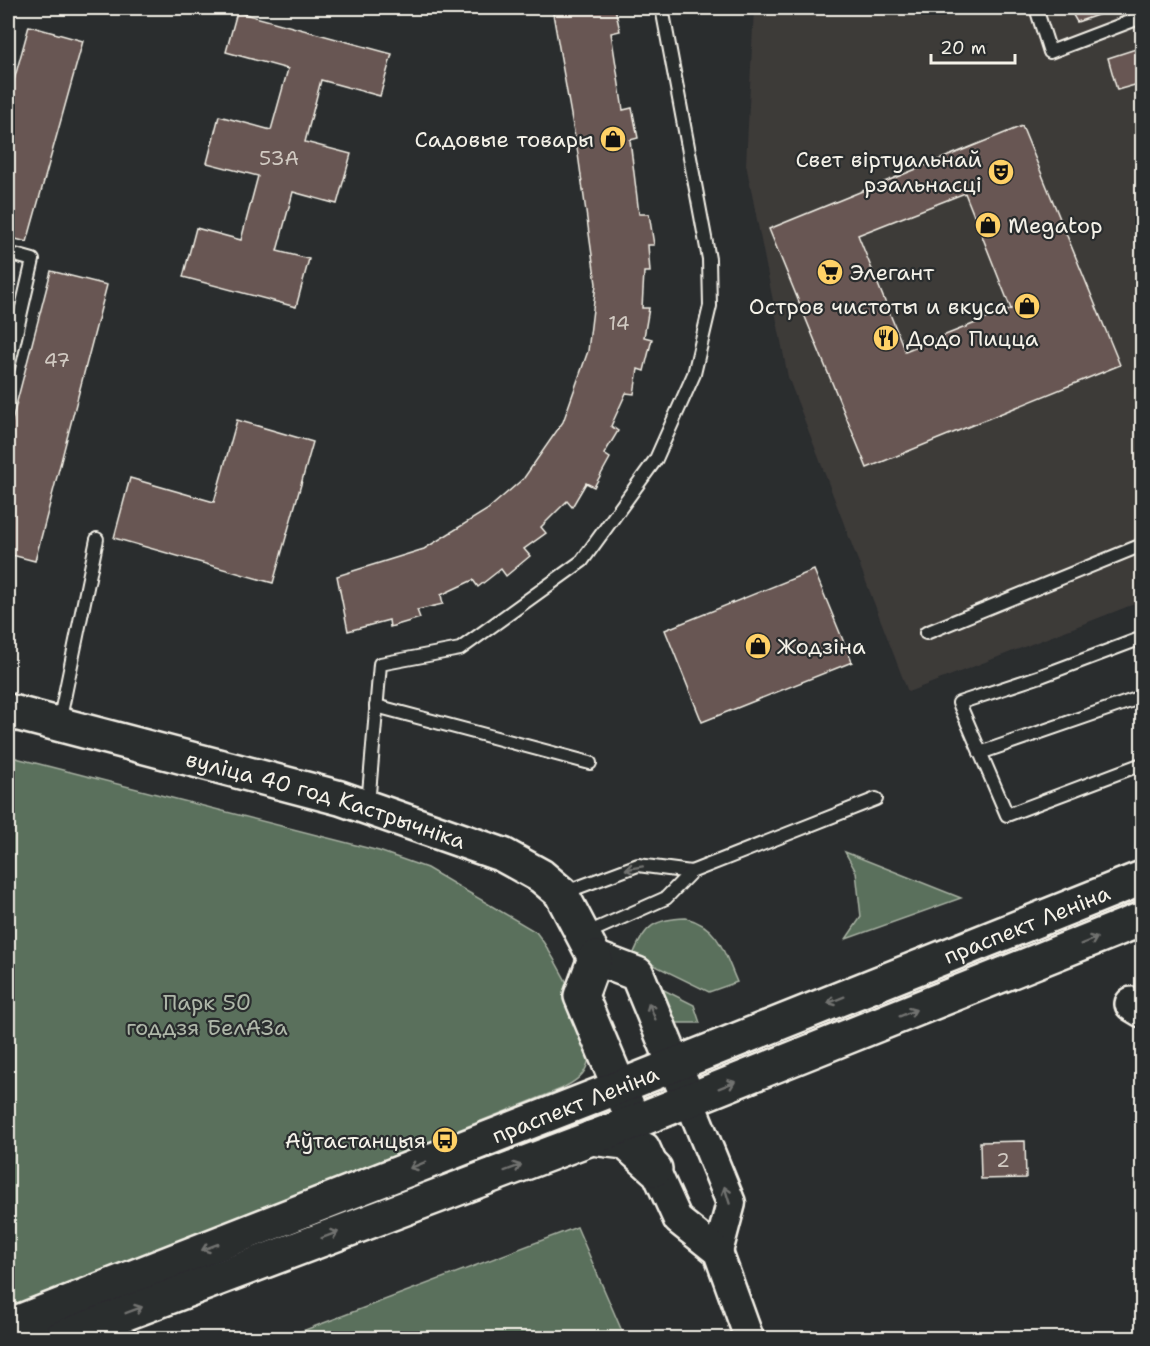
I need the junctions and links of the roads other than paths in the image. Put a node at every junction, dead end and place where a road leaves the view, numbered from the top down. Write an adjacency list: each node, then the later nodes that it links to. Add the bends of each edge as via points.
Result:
1 (663, 8): 11 (lane, via 709,259 710,306 694,374 656,459 582,561 460,649 380,664)
2 (1036, 8): 3 (lane, via 1050,52)
3 (1143, 17)
4 (8, 253): 5 (lane, via 33,260)
5 (8, 368)
6 (97, 538): 13 (lane)
7 (1143, 545): 8 (lane)
8 (926, 633)
9 (1143, 638): 14 (lane, via 958,702)
10 (1143, 698): 14 (lane)
11 (376, 706): 15 (lane); 18 (lane)
12 (8, 711): 13 (main road, вуліца 40 год Кастрычніка)
13 (59, 724): 18 (main road, вуліца 40 год Кастрычніка)
14 (981, 753): 16 (lane, via 1008,815)
15 (590, 763)
16 (1143, 764)
17 (876, 799): 19 (lane)
18 (368, 807): 21 (main road, вуліца 40 год Кастрычніка, via 503,855 541,876)
19 (692, 872): 21 (lane, one-way to 21, via 638,865); 23 (lane, via 666,898)
20 (1143, 878): 24 (main road, праспект Леніна, one-way to 24)
21 (561, 893): 23 (main road, вуліца 40 год Кастрычніка)
22 (1143, 919): 26 (main road, праспект Леніна, one-way to 22)
23 (589, 946): 24 (main road, one-way to 23, via 637,974); 25 (main road, via 581,996)
24 (675, 1065): 25 (main road, праспект Леніна); 26 (main road)
25 (619, 1087): 27 (main road); 31 (main road, праспект Леніна, one-way to 31)
26 (689, 1100): 27 (main road, праспект Леніна); 30 (street, one-way to 26, via 731,1203)
27 (634, 1122): 28 (main road, праспект Леніна); 29 (street)
28 (591, 1138): 29 (main road, via 625,1142); 32 (main road, праспект Леніна, one-way to 28)
29 (656, 1169): 30 (street, via 678,1220)
30 (718, 1252): 33 (street)
31 (8, 1326)
32 (60, 1338)
33 (749, 1338)

